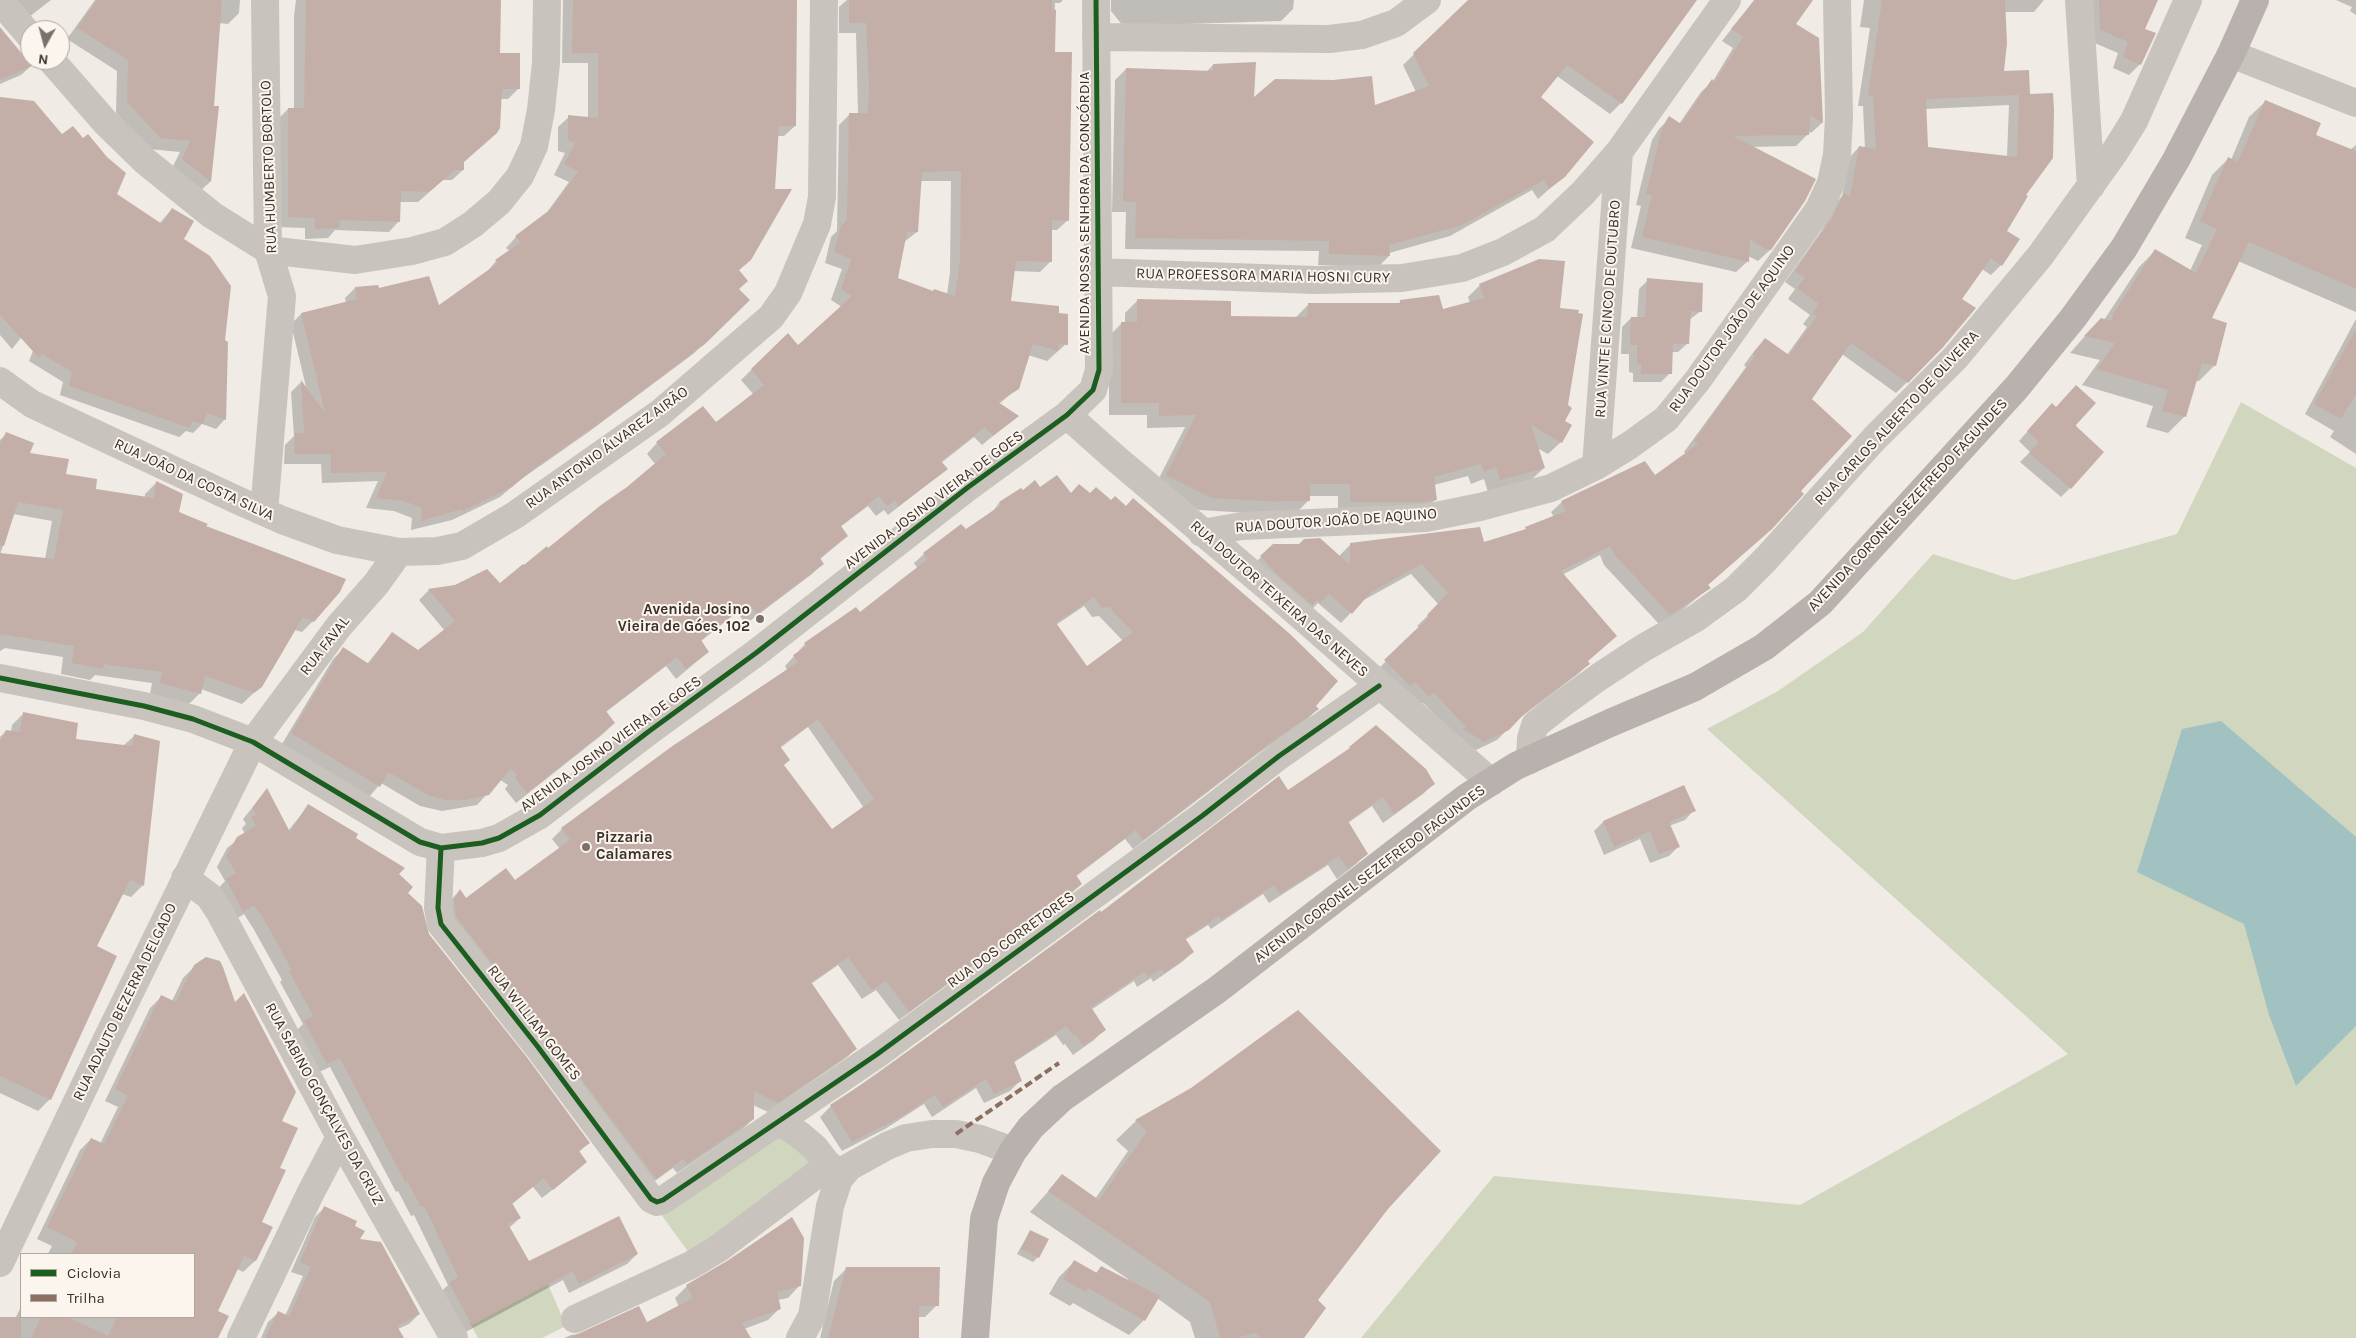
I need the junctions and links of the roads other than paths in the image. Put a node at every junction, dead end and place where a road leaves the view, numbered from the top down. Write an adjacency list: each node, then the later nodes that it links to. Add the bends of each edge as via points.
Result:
1 (0, 0): 12 (street)
2 (265, 0): 19 (street, RUA HUMBERTO BORTOLO)
3 (546, 0): 19 (street, via 546,63 534,146 520,176 499,202 445,242 412,251 355,260)
4 (824, 0): 26 (street, RUA ANTONIO ÁLVAREZ AIRÃO, via 822,196 817,224 803,259 788,293 771,317 660,413 515,515 462,546 436,551)
5 (1096, 0): 13 (street, AVENIDA NOSSA SENHORA DA CONCÓRDIA)
6 (1427, 0): 13 (street, via 1396,23 1362,35 1329,38)
7 (1726, 0): 17 (street, RUA PROFESSORA MARIA HOSNI CURY)
8 (1837, 0): 23 (street, RUA DOUTOR JOÃO DE AQUINO, via 1839,87 1836,155 1831,183 1819,209 1697,381 1666,419)
9 (2079, 0): 18 (street)
10 (2188, 0): 18 (street, RUA CARLOS ALBERTO DE OLIVEIRA, via 2134,120)
11 (2255, 0): 14 (main road, AVENIDA CORONEL SEZEFREDO FAGUNDES)
12 (20, 24)
13 (1096, 37): 20 (street, AVENIDA NOSSA SENHORA DA CONCÓRDIA)
14 (2231, 54): 16 (street); 30 (main road, AVENIDA CORONEL SEZEFREDO FAGUNDES, via 2176,160 2124,248 2073,318 2017,386 1820,603 1764,647 1695,687)
15 (59, 70): 19 (street, via 145,161 212,215)
16 (2356, 104)
17 (1619, 152): 20 (street, RUA PROFESSORA MARIA HOSNI CURY, via 1545,229 1503,252 1462,268 1402,278 1315,280); 23 (street, RUA VINTE E CINCO DE OUTUBRO)
18 (2092, 186): 30 (street, RUA CARLOS ALBERTO DE OLIVEIRA, via 2040,256 1956,357 1874,439 1766,559 1736,589 1696,618 1628,658 1535,725 1530,738)
19 (268, 250): 24 (street, RUA HUMBERTO BORTOLO, via 282,296)
20 (1098, 272): 22 (street, AVENIDA NOSSA SENHORA DA CONCÓRDIA, via 1099,370 1093,390)
21 (0, 381): 24 (street, RUA JOÃO DA COSTA SILVA, via 32,404)
22 (1067, 415): 25 (street, RUA DOUTOR TEIXEIRA DAS NEVES); 32 (street, AVENIDA JOSINO VIEIRA DE GOES, via 540,815 499,838)
23 (1596, 466): 25 (street, RUA DOUTOR JOÃO DE AQUINO, via 1551,488 1426,518 1242,526)
24 (264, 512): 26 (street, RUA JOÃO DA COSTA SILVA, via 337,540)
25 (1202, 533): 28 (street, RUA DOUTOR TEIXEIRA DAS NEVES)
26 (399, 552): 29 (street, RUA FAVAL)
27 (0, 678): 29 (street, AVENIDA JOSINO VIEIRA DE GOES, via 144,706 193,719)
28 (1379, 686): 31 (street, RUA DOUTOR TEIXEIRA DAS NEVES); 34 (street, RUA DOS CORRETORES, via 876,1054)
29 (253, 742): 32 (street, AVENIDA JOSINO VIEIRA DE GOES, via 420,842); 33 (street, RUA ADAUTO BEZERRA DELGADO)
30 (1530, 760): 31 (main road, AVENIDA CORONEL SEZEFREDO FAGUNDES)
31 (1491, 782): 36 (main road, AVENIDA CORONEL SEZEFREDO FAGUNDES, via 1454,806 1217,990 1062,1098)
32 (441, 848): 38 (street, RUA WILLIAM GOMES, via 438,908 441,924)
33 (185, 878): 35 (street, RUA SABINO GONÇALVES DA CRUZ, via 209,896 219,911); 39 (street, RUA ADAUTO BEZERRA DELGADO)
34 (778, 1120): 37 (street, via 800,1135); 38 (street, RUA DOS CORRETORES, via 663,1200)
35 (340, 1137): 41 (street); 42 (street, RUA SABINO GONÇALVES DA CRUZ)
36 (1013, 1151): 37 (street, via 956,1134 923,1136 906,1138); 44 (main road, AVENIDA CORONEL SEZEFREDO FAGUNDES, via 996,1182 984,1219)
37 (834, 1172): 40 (street, via 691,1265); 43 (street, via 812,1316)
38 (651, 1199)
39 (0, 1263)
40 (575, 1319)
41 (241, 1338)
42 (454, 1338)
43 (800, 1338)
44 (975, 1338)

